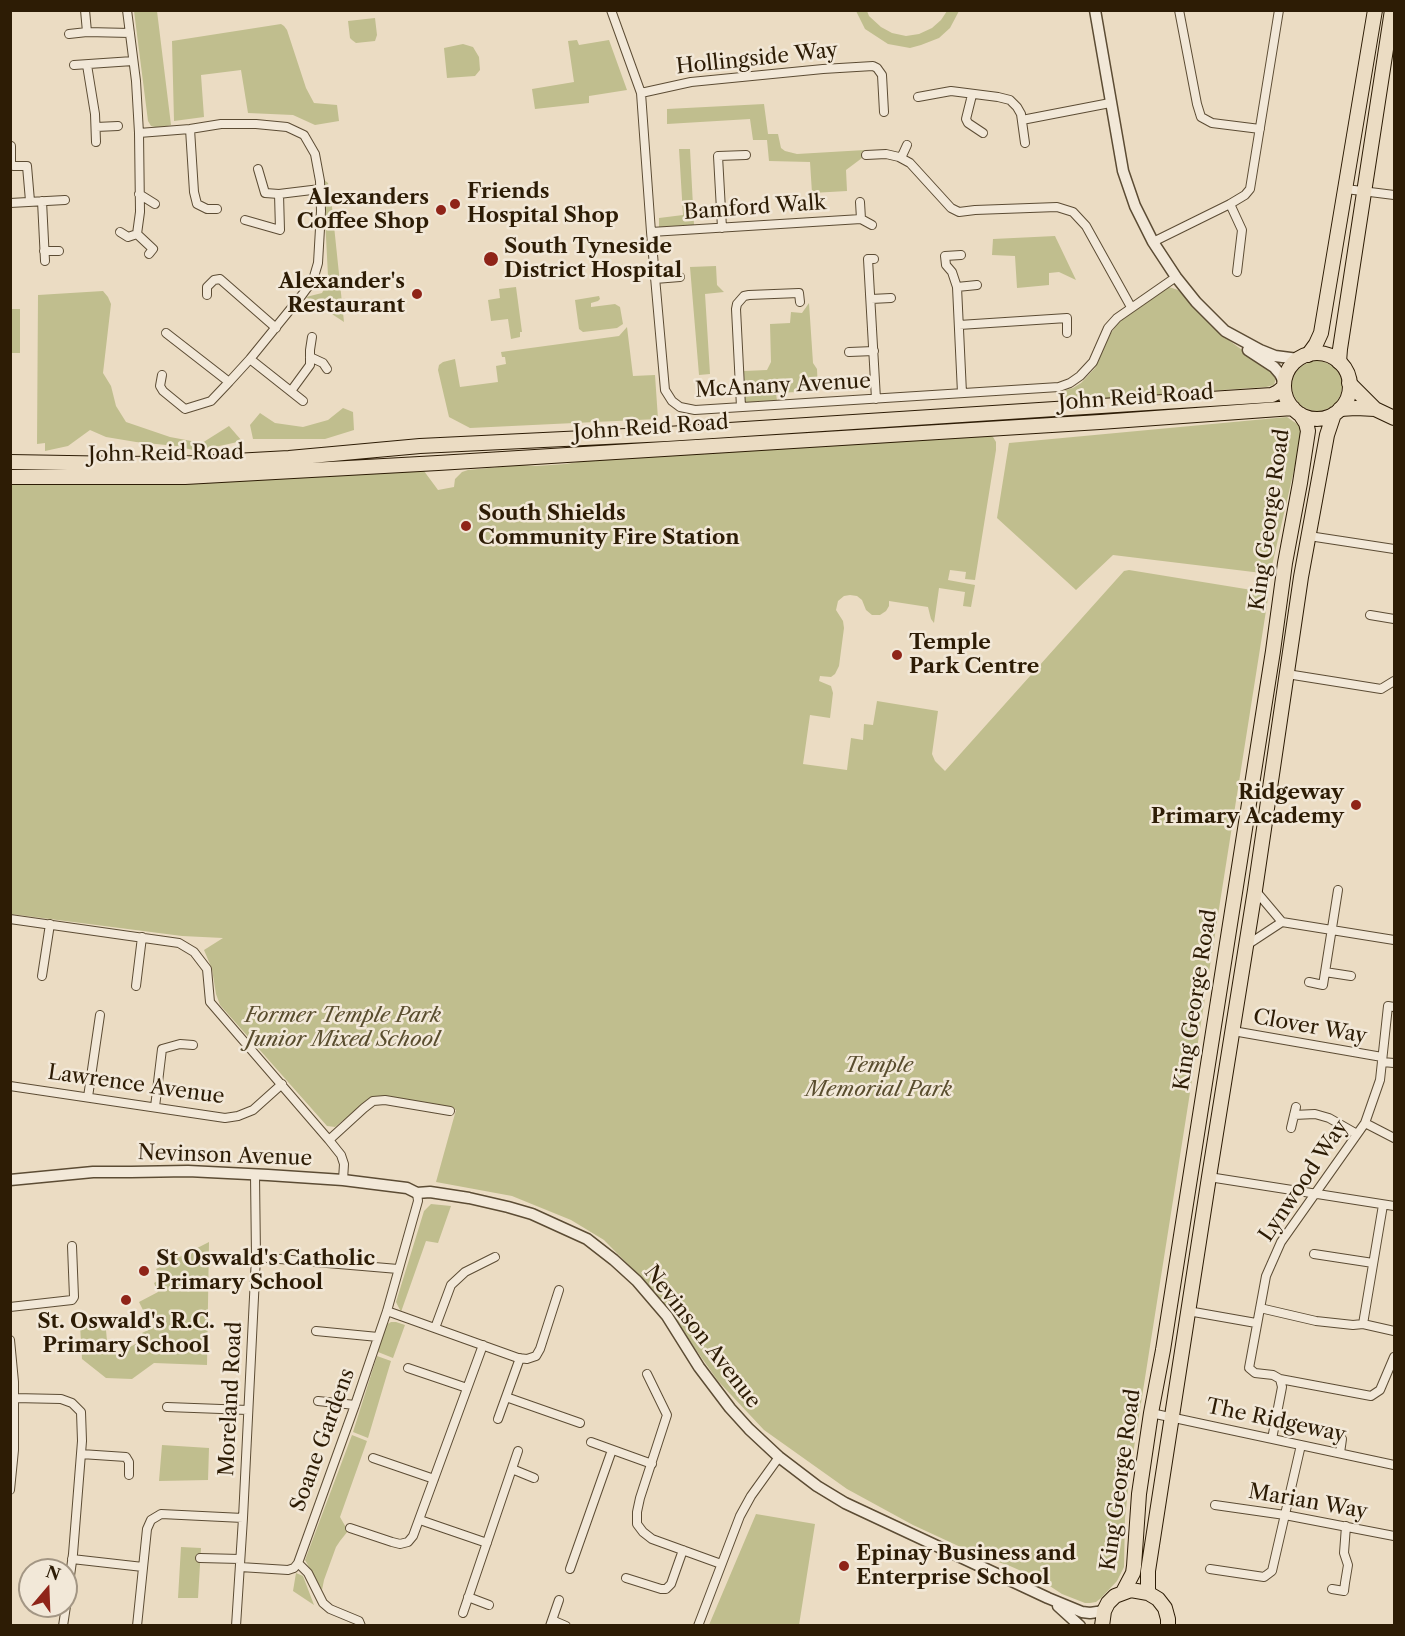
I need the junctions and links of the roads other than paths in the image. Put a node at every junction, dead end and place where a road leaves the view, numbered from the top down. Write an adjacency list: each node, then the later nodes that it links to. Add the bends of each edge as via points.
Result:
1 (85, 10): 9 (street)
2 (127, 10): 10 (street)
3 (611, 10): 15 (street, McAnany Avenue)
4 (1095, 10): 18 (street)
5 (1179, 10): 24 (street, via 1201,117 1212,123)
6 (1279, 10): 24 (street)
7 (1375, 10): 36 (main road)
8 (1392, 10): 37 (main road)
9 (87, 32): 10 (street); 11 (street)
10 (130, 33): 12 (street)
11 (69, 34)
12 (133, 61): 14 (street); 26 (street)
13 (74, 65): 14 (street)
14 (87, 65): 22 (street)
15 (641, 93): 19 (street, Hollingside Way, via 702,81 867,66 877,68 882,75); 54 (street, McAnany Avenue)
16 (972, 95): 17 (street, via 951,91); 20 (street, via 1010,100); 25 (street, via 966,119)
17 (918, 97)
18 (1110, 103): 20 (street); 56 (street, via 1123,171)
19 (884, 112)
20 (1022, 120): 28 (street)
21 (118, 126): 22 (street)
22 (96, 128): 27 (street)
23 (190, 129): 26 (street); 35 (street, via 221,124 287,127 304,135 315,154); 48 (street, via 197,204)
24 (1260, 129): 47 (street, via 1250,189)
25 (982, 132)
26 (139, 133): 38 (street)
27 (96, 142)
28 (1025, 143)
29 (907, 145): 33 (street)
30 (11, 146): 42 (street, via 13,166 27,166)
31 (746, 155): 52 (street, via 718,156)
32 (866, 155): 33 (street)
33 (901, 158): 73 (street, via 958,212 1057,207 1073,212 1086,225)
34 (258, 169): 39 (street, via 265,193)
35 (320, 189): 39 (street); 75 (street, via 318,262 313,280)
36 (1346, 189): 37 (street); 83 (main road, via 1321,333)
37 (1364, 191): 40 (street); 85 (main road)
38 (139, 194): 46 (street); 55 (street)
39 (279, 194): 50 (street, via 280,230)
40 (1395, 195)
41 (65, 200): 43 (street)
42 (30, 201): 43 (street); 45 (street)
43 (42, 201): 57 (street)
44 (860, 202): 49 (street)
45 (10, 203)
46 (155, 204)
47 (1230, 204): 56 (street); 63 (street, via 1242,230)
48 (217, 209)
49 (861, 219): 51 (street); 52 (street, Bamford Walk)
50 (245, 220)
51 (872, 225)
52 (722, 228): 54 (street, Bamford Walk)
53 (120, 232): 55 (street, via 128,237)
54 (651, 232): 66 (street, McAnany Avenue)
55 (137, 234): 59 (street, via 153,249)
56 (1153, 242): 65 (street)
57 (44, 251): 58 (street); 62 (street)
58 (59, 251)
59 (148, 254)
60 (961, 255): 68 (street, via 945,256)
61 (874, 259): 71 (street, via 868,260)
62 (45, 261)
63 (1237, 273)
64 (680, 277): 66 (street)
65 (1176, 277): 73 (street, McAnany Avenue); 76 (street)
66 (655, 279): 95 (street, McAnany Avenue, via 668,396 677,406 689,410)
67 (977, 285): 68 (street)
68 (957, 287): 74 (street)
69 (207, 295): 75 (street, via 207,287 220,279)
70 (891, 298): 71 (street)
71 (871, 299): 80 (street)
72 (800, 302): 95 (street, via 799,293 748,295 737,304)
73 (1131, 307): 92 (street, McAnany Avenue, via 1108,328 1093,362 1070,383)
74 (959, 325): 78 (street, via 1067,318); 92 (street)
75 (276, 328): 84 (street)
76 (1225, 330): 83 (street, via 1275,356); 90 (street, via 1274,367)
77 (166, 333): 88 (street)
78 (1067, 333)
79 (312, 337): 82 (street)
80 (874, 351): 81 (street); 93 (street)
81 (849, 352)
82 (310, 357): 86 (street); 91 (street, via 310,365)
83 (1303, 357): 85 (main road, via 1319,353); 90 (main road, via 1291,366)
84 (250, 359): 88 (street); 91 (street)
85 (1340, 362): 89 (main road)
86 (327, 369)
87 (162, 375): 88 (street, via 163,391 185,408 211,401)
88 (229, 382)
89 (1349, 383): 96 (main road); 98 (main road, via 1348,397)
90 (1284, 385): 97 (main road, via 1288,402); 100 (main road, John Reid Road, via 1272,395 667,434 428,445 289,458 198,463)
91 (291, 391): 94 (street)
92 (962, 393): 93 (street, McAnany Avenue)
93 (876, 399): 95 (street, McAnany Avenue)
94 (303, 401)
95 (741, 407)
96 (1375, 410): 98 (main road); 99 (main road)
97 (1297, 411): 98 (main road, via 1318,419); 101 (main road, John Reid Road, via 185,477); 106 (main road, King George Road, via 1308,431)
98 (1337, 412): 102 (main road, King George Road, via 1327,435)
99 (1395, 418)
100 (10, 462)
101 (10, 477)
102 (1309, 536): 103 (street); 107 (main road, King George Road)
103 (1395, 549)
104 (1370, 615): 105 (street)
105 (1395, 619)
106 (1273, 651): 107 (main road); 110 (main road, King George Road)
107 (1290, 653): 108 (main road, King George Road)
108 (1287, 674): 109 (street, via 1381,689); 111 (main road, King George Road)
109 (1395, 681)
110 (1236, 886): 111 (main road); 119 (main road, King George Road)
111 (1255, 890): 114 (street); 120 (main road, King George Road)
112 (1338, 890): 116 (street)
113 (10, 919): 115 (street)
114 (1282, 922): 116 (street); 120 (street)
115 (50, 924): 117 (street); 122 (street)
116 (1332, 930): 118 (street); 121 (street)
117 (142, 938): 125 (street); 132 (street, via 179,943 194,952 207,969 210,1002)
118 (1395, 940)
119 (1227, 942): 120 (main road); 143 (main road, King George Road)
120 (1247, 945): 128 (main road, King George Road)
121 (1325, 972): 123 (street); 124 (street, via 1323,984)
122 (42, 976)
123 (1351, 976)
124 (1309, 982)
125 (136, 986)
126 (1395, 1007): 130 (street, Lynwood Way, via 1388,1006)
127 (100, 1015): 134 (street)
128 (1233, 1031): 130 (street, Clover Way); 144 (main road, King George Road)
129 (193, 1045): 135 (street, via 162,1049)
130 (1382, 1060): 131 (street); 137 (street, Lynwood Way, via 1380,1080)
131 (1395, 1063)
132 (282, 1084): 135 (street, Lawrence Avenue, via 257,1106 238,1116 225,1118); 140 (street)
133 (10, 1086): 134 (street, Lawrence Avenue)
134 (88, 1097): 135 (street, Lawrence Avenue)
135 (155, 1107)
136 (450, 1111): 140 (street, via 373,1101)
137 (1365, 1123): 139 (street, Lynwood Way); 141 (street)
138 (1291, 1128): 139 (street, via 1295,1111 1329,1118)
139 (1357, 1134): 148 (street, Lynwood Way)
140 (329, 1140): 146 (street, via 341,1155)
141 (1394, 1142)
142 (255, 1174): 145 (street, Nevinson Avenue, via 93,1172); 146 (street, Nevinson Avenue); 153 (street, Moreland Road)
143 (1190, 1174): 144 (main road); 182 (main road, King George Road)
144 (1209, 1178): 148 (street); 161 (main road, King George Road)
145 (10, 1180)
146 (343, 1180): 147 (street, Nevinson Avenue, via 407,1188)
147 (417, 1193): 156 (street, Soane Gardens); 194 (street, Nevinson Avenue, via 508,1207 587,1239 637,1281 667,1316 730,1408)
148 (1316, 1194): 149 (street); 159 (street, Lynwood Way, via 1281,1242 1266,1276)
149 (1383, 1205): 150 (street); 155 (street)
150 (1395, 1206)
151 (1314, 1254): 155 (street)
152 (61, 1256): 158 (street, via 72,1251 72,1300)
153 (255, 1257): 156 (street); 181 (street, Moreland Road)
154 (495, 1257): 164 (street, via 465,1272 451,1285)
155 (1373, 1263): 163 (street)
156 (398, 1269): 160 (street, Soane Gardens)
157 (559, 1290): 171 (street, via 536,1356)
158 (10, 1307)
159 (1260, 1308): 162 (street, Lynwood Way); 163 (street, via 1317,1321)
160 (387, 1311): 164 (street); 167 (street, Soane Gardens)
161 (1188, 1311): 162 (street); 183 (main road, King George Road)
162 (1256, 1323): 174 (street, Lynwood Way, via 1249,1368)
163 (1363, 1324): 166 (street)
164 (435, 1328): 169 (street)
165 (316, 1331): 167 (street)
166 (1395, 1331)
167 (378, 1337): 179 (street, Soane Gardens)
168 (10, 1340): 177 (street)
169 (483, 1345): 171 (street); 175 (street)
170 (1395, 1357): 174 (street, via 1380,1390 1371,1396)
171 (520, 1358): 176 (street)
172 (408, 1368): 175 (street)
173 (647, 1374): 196 (street, via 667,1415)
174 (1280, 1379): 186 (street, via 1282,1387)
175 (467, 1388): 201 (street)
176 (507, 1397): 184 (street); 185 (street)
177 (14, 1398): 193 (street, via 62,1399 72,1403 81,1412); 202 (street, via 15,1450)
178 (318, 1401): 179 (street)
179 (355, 1405): 216 (street, Soane Gardens)
180 (166, 1407): 181 (street)
181 (248, 1410): 205 (street, Moreland Road)
182 (1151, 1413): 183 (street, The Ridgeway); 223 (main road, King George Road, via 1134,1566)
183 (1172, 1417): 186 (street, The Ridgeway); 224 (main road, King George Road)
184 (498, 1419)
185 (580, 1423)
186 (1272, 1439): 189 (street, The Ridgeway)
187 (1342, 1439): 192 (street)
188 (591, 1443): 190 (street)
189 (1301, 1445): 192 (street, The Ridgeway); 204 (street)
190 (612, 1450): 196 (street); 219 (street)
191 (518, 1451): 198 (street)
192 (1340, 1453): 197 (street, The Ridgeway)
193 (81, 1454): 199 (street, via 128,1453); 212 (street)
194 (779, 1457): 217 (street, via 740,1516); 226 (street, Nevinson Avenue, via 845,1503)
195 (373, 1458): 201 (street)
196 (651, 1464): 211 (street, via 637,1512 638,1524 652,1539)
197 (1395, 1465)
198 (512, 1469): 200 (street); 210 (street)
199 (129, 1475)
200 (534, 1478)
201 (435, 1479): 206 (street)
202 (10, 1490)
203 (1215, 1505): 204 (street, Marian Way)
204 (1285, 1515): 207 (street, Marian Way); 220 (street, via 1272,1571 1264,1577)
205 (243, 1518): 215 (street, Moreland Road); 218 (street, via 161,1514 151,1520 147,1529)
206 (420, 1520): 208 (street, via 408,1542 400,1544); 210 (street)
207 (1346, 1526): 209 (street, Marian Way); 222 (street, via 1346,1583 1344,1591)
208 (350, 1528)
209 (1395, 1536)
210 (487, 1543): 225 (street)
211 (683, 1550): 217 (street); 221 (street, via 666,1589)
212 (72, 1558)
213 (200, 1558): 215 (street)
214 (78, 1560): 218 (street)
215 (240, 1563): 216 (street, via 288,1570); 233 (street, Moreland Road)
216 (298, 1563): 234 (street, via 308,1573 323,1603 359,1620)
217 (721, 1564): 236 (street)
218 (143, 1567): 232 (street)
219 (570, 1569)
220 (1210, 1569)
221 (626, 1578)
222 (1332, 1588)
223 (1123, 1592): 224 (main road); 229 (main road)
224 (1148, 1593): 239 (main road, via 1165,1608)
225 (468, 1597): 228 (street); 230 (street)
226 (1048, 1598): 229 (street, Nevinson Avenue, via 1082,1612); 237 (street, Nevinson Avenue)
227 (559, 1600): 231 (street)
228 (489, 1605)
229 (1104, 1611): 238 (main road)
230 (463, 1612)
231 (551, 1623): 235 (street)
232 (137, 1626)
233 (236, 1626)
234 (362, 1626)
235 (566, 1626)
236 (698, 1626)
237 (1080, 1626)
238 (1102, 1626)
239 (1168, 1626)

